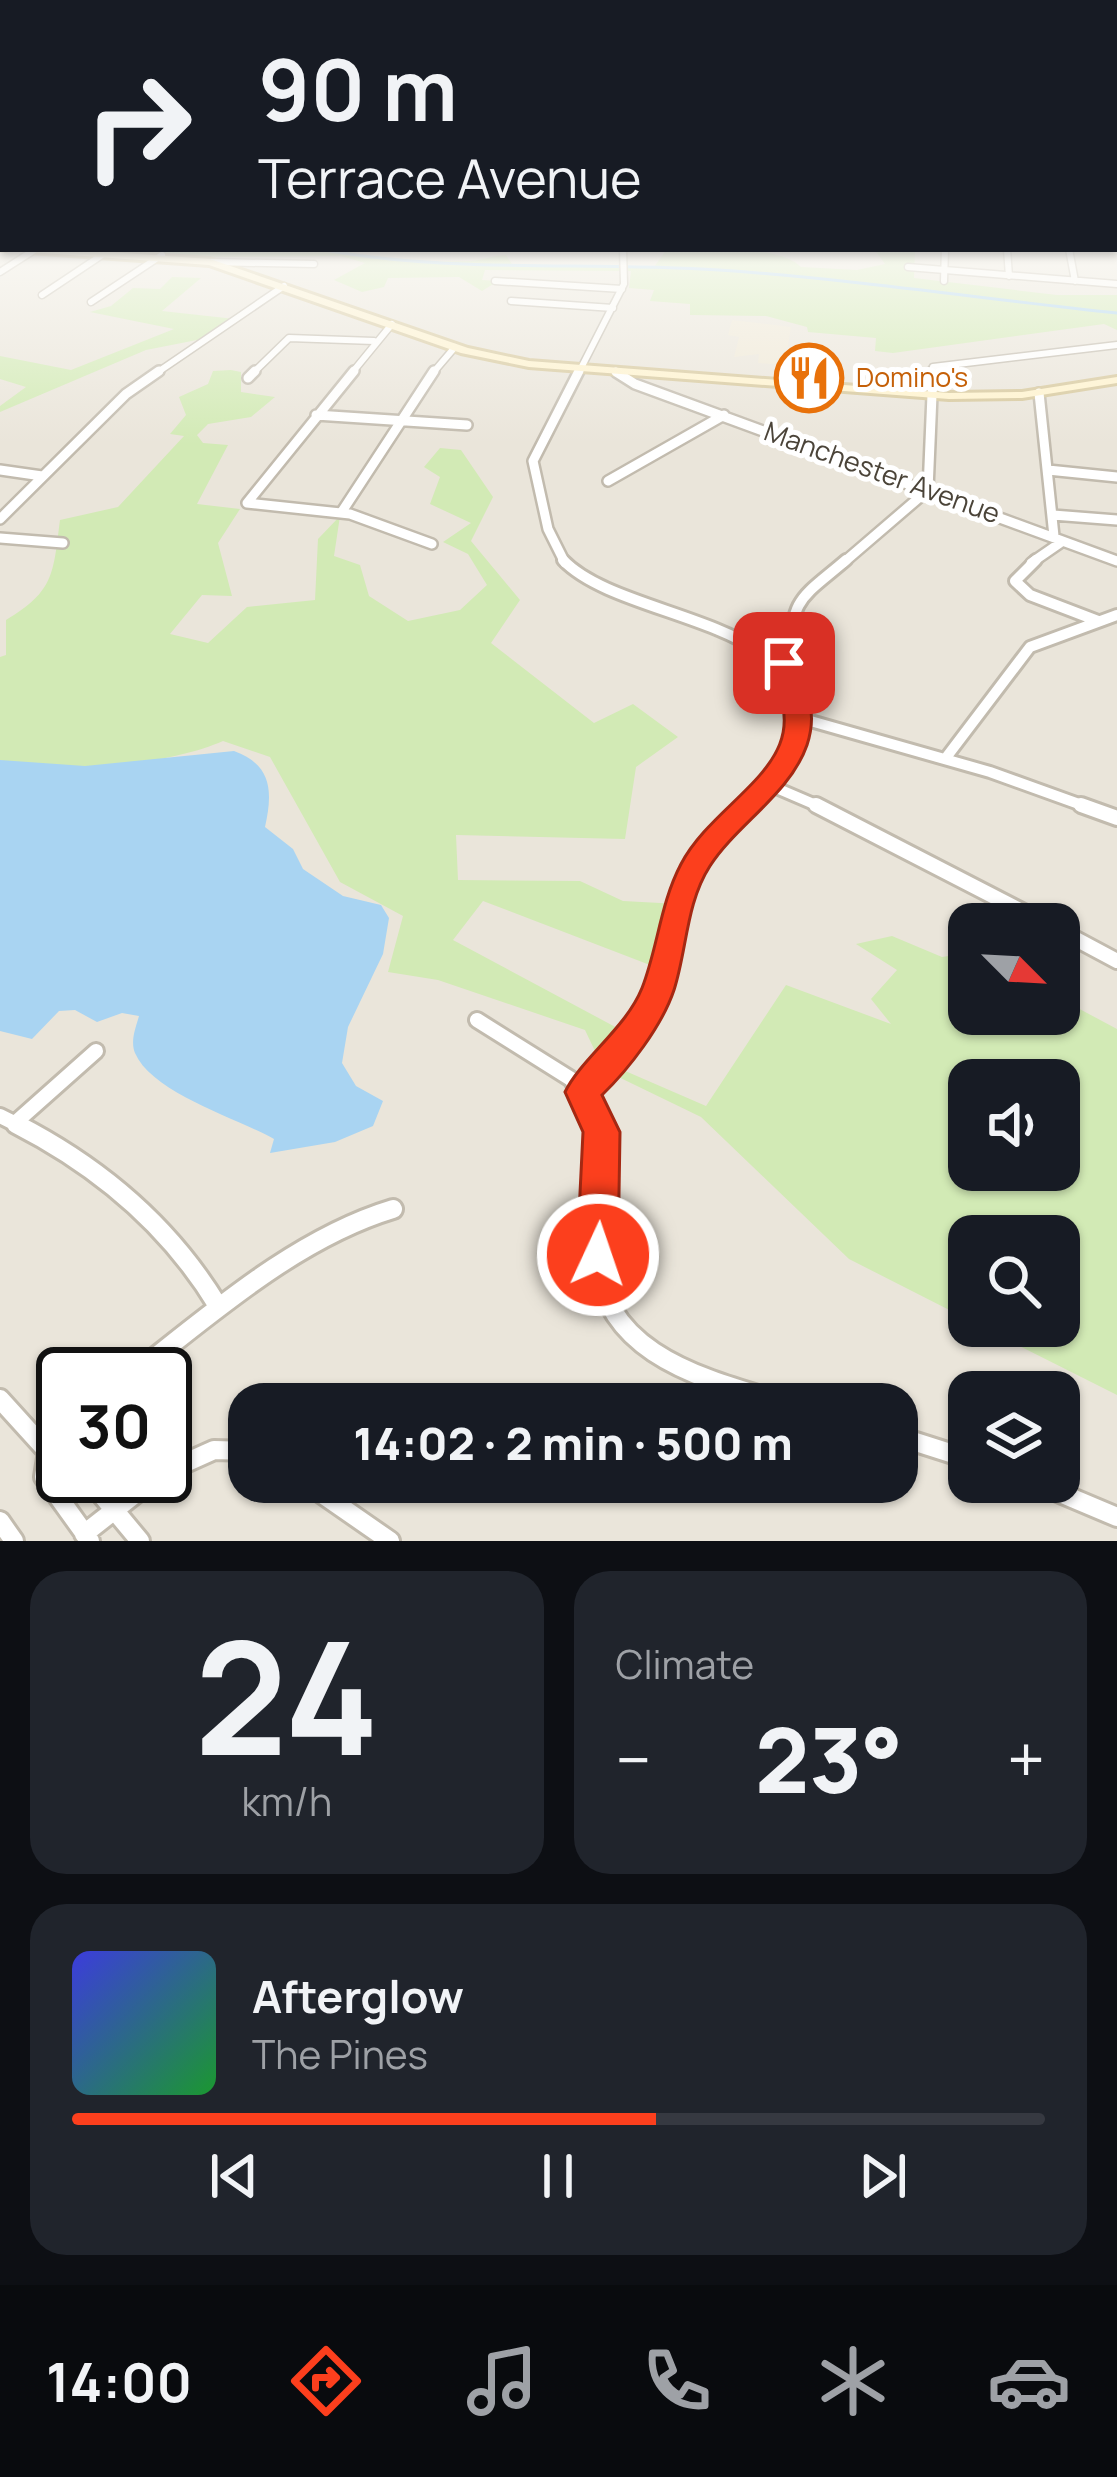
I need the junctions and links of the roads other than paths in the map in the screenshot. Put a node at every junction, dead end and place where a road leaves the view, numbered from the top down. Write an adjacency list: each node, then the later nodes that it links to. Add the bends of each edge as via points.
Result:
1 (94, 300): 5 (street)
2 (264, 300): 26 (street, via 126,394)
3 (324, 300): 8 (street)
4 (617, 300): 7 (street)
5 (91, 302)
6 (511, 302): 7 (street)
7 (613, 308): 12 (street)
8 (392, 324): 9 (street); 11 (street)
9 (374, 341): 15 (street, via 289,338); 20 (street)
10 (1117, 345): 19 (street, via 941,364 932,368)
11 (455, 347): 12 (street); 22 (street)
12 (585, 369): 13 (street); 41 (street, via 533,461 565,563 597,585 699,620)
13 (616, 371): 14 (street); 17 (street, Manchester Avenue)
14 (641, 373): 17 (street, via 635,380); 19 (street)
15 (248, 378)
16 (1117, 380): 18 (street)
17 (646, 388): 21 (street, Manchester Avenue)
18 (1039, 393): 19 (street); 25 (street)
19 (932, 395): 29 (street)
20 (316, 415): 22 (street); 30 (street, via 248,505)
21 (724, 415): 28 (street); 29 (street, Manchester Avenue)
22 (400, 421): 23 (street); 30 (street)
23 (466, 425)
24 (0, 470): 26 (street)
25 (1048, 470): 27 (street); 31 (street)
26 (42, 476): 32 (street)
27 (1117, 476)
28 (608, 481)
29 (928, 490): 35 (street, Manchester Avenue); 41 (street, via 803,597 790,616 791,657)
30 (341, 513): 37 (street)
31 (1053, 514): 33 (street); 35 (street)
32 (0, 519)
33 (1117, 520)
34 (0, 538): 36 (street)
35 (1056, 538): 38 (street, Manchester Avenue); 40 (street, via 1058,546 1015,581)
36 (63, 543)
37 (433, 544)
38 (1117, 560)
39 (1117, 615): 40 (street)
40 (1098, 622): 43 (street, via 1030,647)
41 (776, 666): 42 (street, via 796,692)
42 (800, 718): 43 (street); 44 (street, via 793,747)
43 (945, 759): 45 (street)
44 (767, 784): 46 (street); 51 (street, via 697,862 657,993 610,1066)
45 (1115, 813)
46 (1007, 903)
47 (1080, 941): 48 (street)
48 (1117, 961)
49 (477, 1020): 51 (street)
50 (96, 1051): 52 (street)
51 (583, 1092): 56 (street, via 602,1132 602,1291 637,1345)
52 (7, 1120): 54 (street, via 151,1217)
53 (393, 1209): 54 (street)
54 (218, 1306): 55 (street)
55 (167, 1347)
56 (722, 1383)
57 (0, 1399): 58 (street)
58 (36, 1429)
59 (918, 1443): 61 (street)
60 (228, 1450): 62 (street)
61 (948, 1452)
62 (192, 1460)
63 (1080, 1501): 69 (street)
64 (62, 1503): 71 (street)
65 (107, 1503): 68 (street)
66 (122, 1503): 68 (street)
67 (335, 1503): 74 (street)
68 (112, 1510): 71 (street); 73 (street)
69 (1117, 1516)
70 (0, 1521): 72 (street)
71 (87, 1538)
72 (14, 1541)
73 (140, 1541)
74 (390, 1541)

